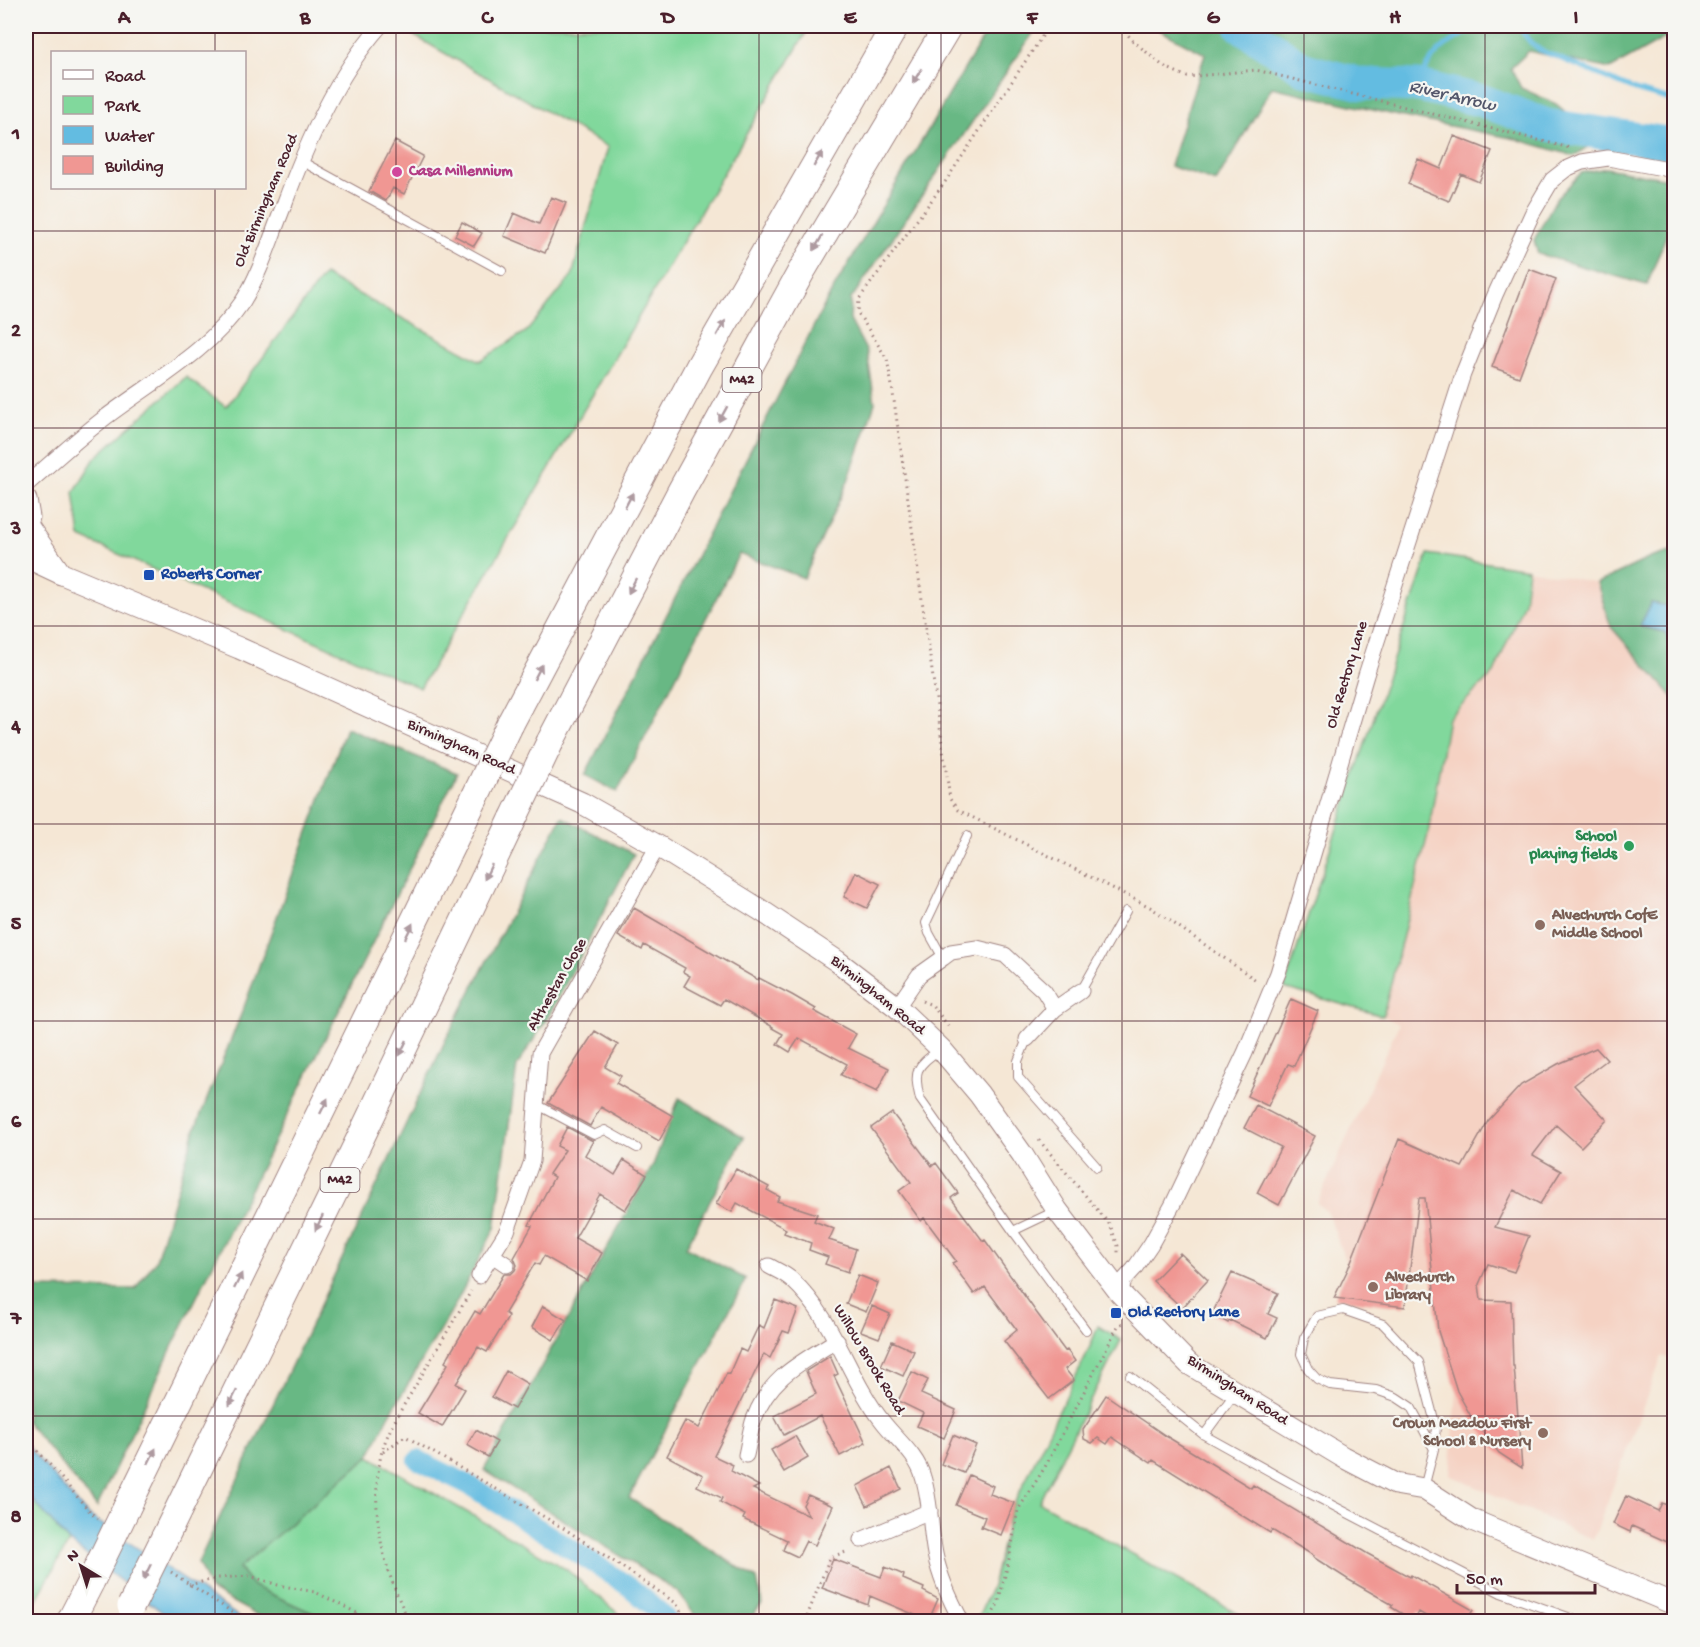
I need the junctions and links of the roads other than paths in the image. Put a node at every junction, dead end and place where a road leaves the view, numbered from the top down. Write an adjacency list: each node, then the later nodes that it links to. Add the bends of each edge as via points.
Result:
1 (380, 26): 4 (street, Old Birmingham Road, via 334,93)
2 (896, 26): 43 (highway, M42, one-way to 2, bridge, via 510,724 699,367)
3 (948, 26): 42 (highway, M42, one-way to 42, bridge, via 801,272 550,742)
4 (302, 161): 6 (lane); 7 (street, Old Birmingham Road, via 261,263 228,321 208,342 100,422)
5 (1674, 170): 30 (street, Old Rectory Lane, via 1608,158 1582,162 1552,180 1543,193 1474,344 1445,429 1366,675 1278,973 1245,1053 1173,1204)
6 (502, 271)
7 (26, 485)
8 (26, 500): 9 (main road)
9 (26, 527): 11 (main road)
10 (26, 557): 11 (main road, Birmingham Road)
11 (62, 574): 13 (main road, Birmingham Road, via 572,798)
12 (968, 836): 15 (lane, via 926,922)
13 (658, 846): 17 (main road, Birmingham Road, via 808,942); 21 (street, Althestan Close, via 540,1053)
14 (1126, 911): 16 (lane)
15 (943, 958): 17 (street, via 919,975); 18 (street, via 951,952 977,948 1005,955 1044,991)
16 (1081, 991): 18 (street)
17 (897, 1007): 20 (main road, Birmingham Road)
18 (1055, 1009): 19 (street)
19 (1028, 1039): 23 (lane, via 1018,1062 1018,1077)
20 (941, 1049): 24 (main road, Birmingham Road, via 979,1094); 25 (lane, via 920,1065 915,1080 920,1099)
21 (536, 1104): 22 (lane, via 594,1135 605,1130); 26 (street, Althestan Close, via 532,1161 507,1231)
22 (637, 1148)
23 (1097, 1167)
24 (1057, 1210): 25 (lane); 30 (main road, Birmingham Road)
25 (1013, 1231): 31 (lane)
26 (492, 1255): 27 (street); 29 (street, Althestan Close)
27 (507, 1265)
28 (769, 1266): 32 (street, Willow Brook Road, via 791,1279)
29 (479, 1276)
30 (1124, 1284): 34 (main road, Birmingham Road, via 1138,1312 1189,1364)
31 (1086, 1330)
32 (837, 1340): 37 (street, via 785,1372 765,1396 754,1420); 39 (street, Willow Brook Road, via 864,1394 920,1468)
33 (1130, 1376): 35 (lane)
34 (1236, 1393): 35 (lane); 38 (main road, Birmingham Road, via 1395,1484)
35 (1204, 1435): 45 (lane, via 1501,1593)
36 (1434, 1449): 36 (lane, via 1436,1427 1419,1362 1383,1324 1343,1310 1317,1316 1304,1338 1301,1354 1317,1379 1396,1397 1411,1407); 38 (lane)
37 (746, 1455)
38 (1424, 1490): 41 (main road, Birmingham Road, via 1472,1520)
39 (930, 1511): 40 (street); 44 (street, Willow Brook Road, via 944,1588)
40 (861, 1539)
41 (1674, 1604)
42 (127, 1614)
43 (70, 1622)
44 (962, 1622)
45 (1582, 1622)

